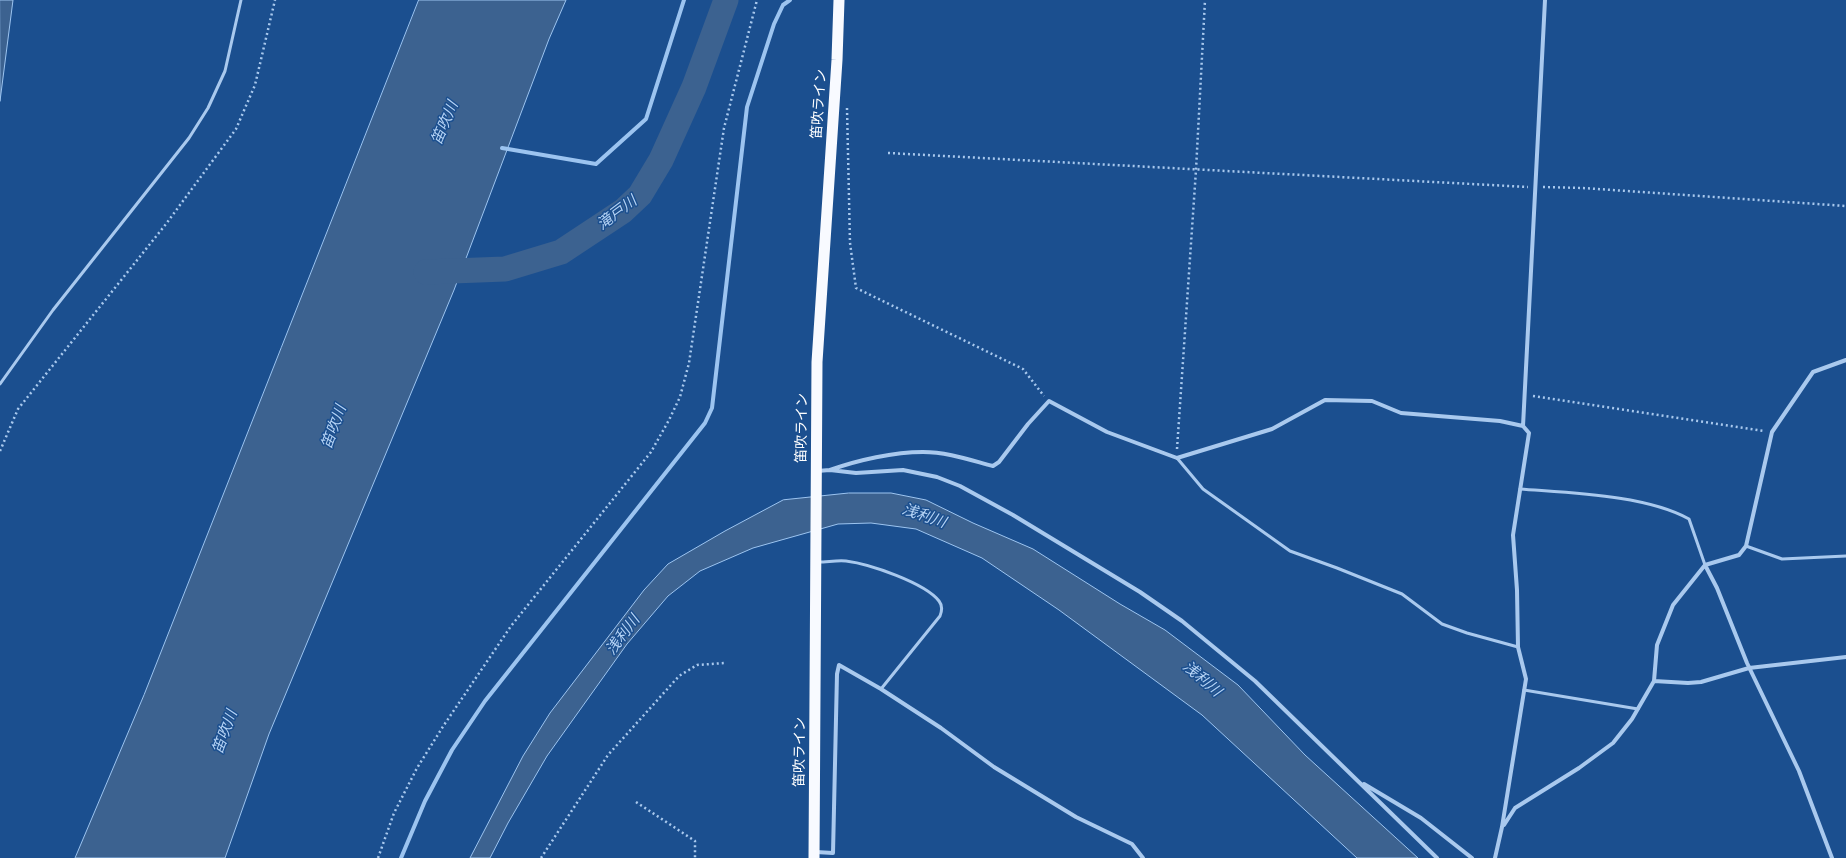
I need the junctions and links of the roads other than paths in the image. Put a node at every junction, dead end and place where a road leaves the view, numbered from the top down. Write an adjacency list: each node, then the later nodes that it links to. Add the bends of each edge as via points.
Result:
1 (240, 0): 5 (lane, via 225,71 208,108 189,138 52,310)
2 (839, 0): 9 (highway, 笛吹ライン, via 817,362)
3 (1545, 0): 6 (street)
4 (1846, 360): 11 (street, via 1813,372 1772,432)
5 (0, 384)
6 (1523, 426): 7 (street, via 1500,421 1401,413 1372,401 1325,400 1272,429); 10 (street, via 1530,433)
7 (1177, 458): 8 (street, via 1107,432 1049,402 993,466 952,455 923,452 860,459); 15 (lane, via 1203,489 1290,551 1402,594 1442,624)
8 (830, 470): 9 (street); 22 (street, via 856,473 903,470 937,476 1013,515 1140,592 1182,621 1255,681)
9 (816, 471): 13 (highway, 笛吹ライン)
10 (1520, 489): 14 (lane, via 1662,507 1689,519); 15 (street, via 1513,535)
11 (1746, 546): 12 (lane, via 1782,559); 14 (street, via 1739,555)
12 (1846, 556)
13 (816, 562): 19 (lane, via 846,561 891,573 930,592 940,602 940,616); 24 (highway, 笛吹ライン)
14 (1705, 565): 17 (street); 18 (street, via 1673,605 1657,645)
15 (1518, 647): 20 (street, via 1526,679)
16 (1846, 657): 17 (street)
17 (1749, 668): 18 (street, via 1688,684); 29 (street, via 1800,771)
18 (1654, 681): 21 (street)
19 (881, 689): 24 (street, via 839,665 833,853); 25 (street, via 994,767 1076,817 1132,844)
20 (1524, 690): 21 (lane); 23 (street)
21 (1638, 709): 23 (street, via 1613,743 1579,768 1515,808)
22 (1358, 780): 26 (street); 27 (street, via 1421,818)
23 (1502, 827): 28 (street)
24 (814, 855)
25 (1143, 858)
26 (1437, 858)
27 (1472, 858)
28 (1495, 858)
29 (1832, 858)

